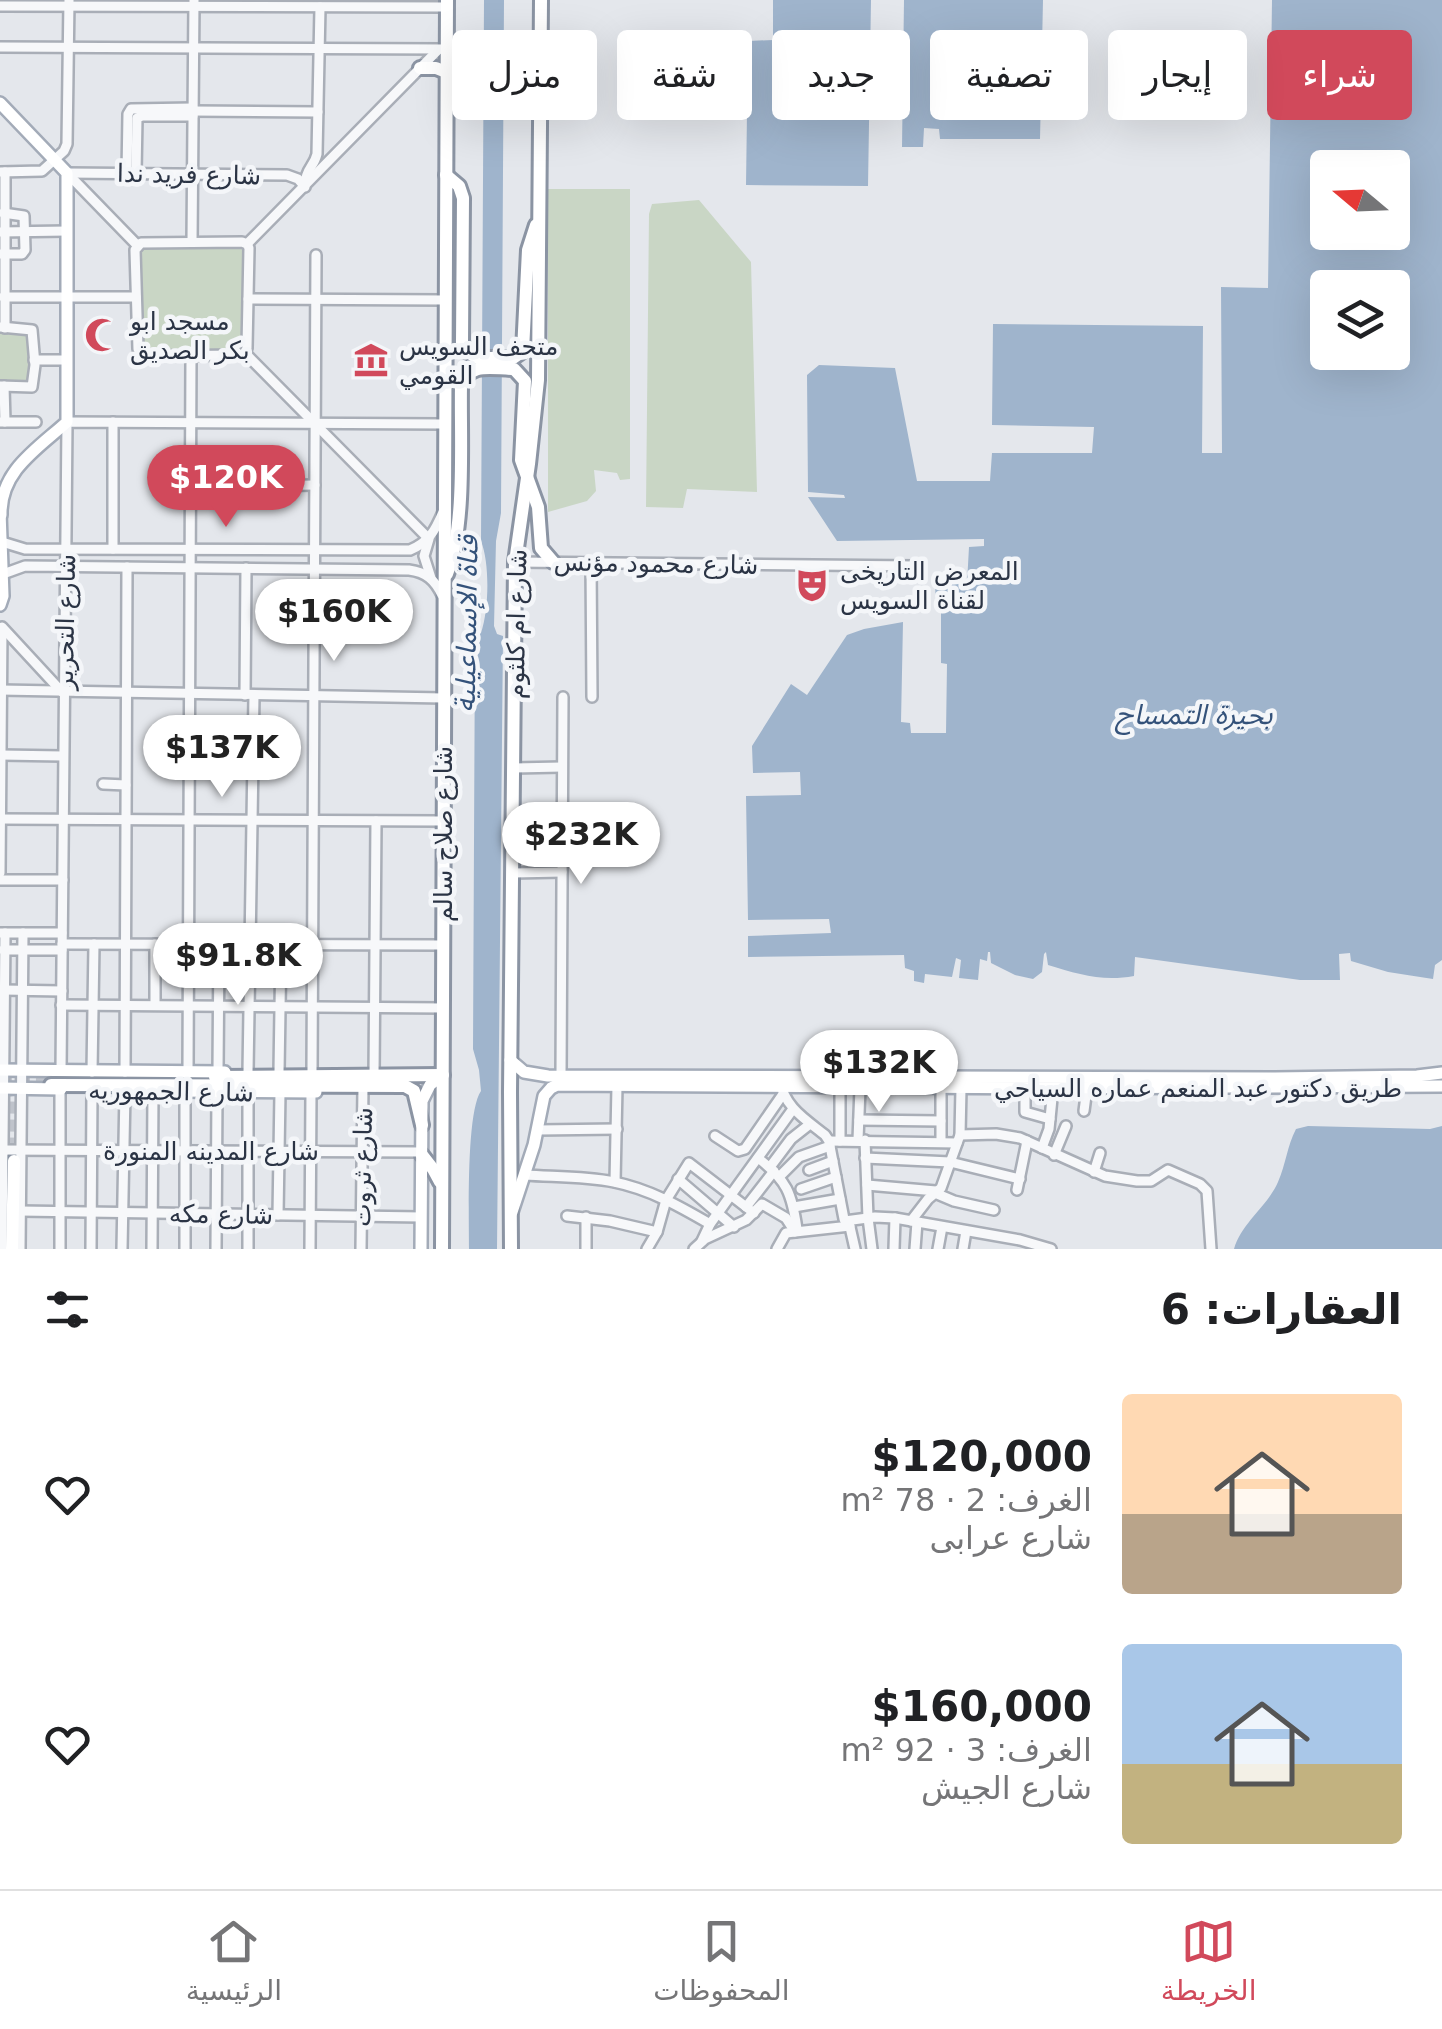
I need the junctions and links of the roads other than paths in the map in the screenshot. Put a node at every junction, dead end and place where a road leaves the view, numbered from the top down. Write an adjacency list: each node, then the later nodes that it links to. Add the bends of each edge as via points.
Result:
1 (541, 0): 25 (highway, شارع ام كلثوم)
2 (69, 3): 3 (street); 5 (street); 8 (street)
3 (194, 4): 6 (street); 9 (street)
4 (439, 4): 6 (street); 11 (highway, شارع صلاح سالم)
5 (0, 6)
6 (320, 7): 10 (street)
7 (0, 47): 8 (street)
8 (69, 47): 9 (street); 17 (street, via 68,140)
9 (193, 49): 10 (street); 15 (street)
10 (319, 49): 11 (street); 16 (street)
11 (442, 49): 12 (street); 13 (highway, شارع صلاح سالم)
12 (420, 68): 13 (highway); 23 (street)
13 (446, 72): 22 (highway, شارع صلاح سالم)
14 (0, 103): 17 (main road)
15 (193, 112): 16 (street); 20 (street, via 139,116); 21 (street)
16 (318, 112): 23 (street, via 317,157)
17 (55, 160): 18 (street, via 39,172); 19 (main road)
18 (3, 172): 24 (street)
19 (67, 173): 20 (street, شارع فريد ندا); 26 (main road, شارع التحرير); 31 (street)
20 (132, 173): 21 (street, شارع فريد ندا)
21 (192, 173): 23 (street, شارع فريد ندا, via 287,175); 29 (street)
22 (446, 174): 39 (highway, شارع صلاح سالم); 45 (highway, via 462,198 462,343)
23 (305, 187): 30 (street)
24 (3, 214): 27 (street); 28 (street, via 24,216)
25 (540, 218): 46 (highway, via 528,250 525,346); 57 (highway, شارع ام كلثوم, via 538,380)
26 (67, 231): 28 (street); 35 (main road, شارع التحرير)
27 (2, 232): 28 (street); 32 (street)
28 (25, 232): 32 (street, via 23,253)
29 (192, 242): 30 (street); 31 (street)
30 (247, 244): 37 (street)
31 (137, 245): 36 (street)
32 (2, 254): 34 (street)
33 (316, 255): 38 (street)
34 (2, 297): 35 (street); 40 (street)
35 (67, 297): 36 (street); 44 (main road, شارع التحرير)
36 (136, 298): 42 (street, via 141,354)
37 (248, 299): 38 (street); 41 (street)
38 (316, 299): 39 (street); 53 (street)
39 (445, 300): 54 (highway, شارع صلاح سالم)
40 (2, 328): 43 (street, via 32,330)
41 (245, 353): 42 (street); 53 (street)
42 (191, 355): 52 (street)
43 (34, 360): 44 (street); 47 (street, via 34,386)
44 (66, 360): 50 (main road, شارع التحرير)
45 (477, 363): 46 (highway); 80 (highway, via 462,386 457,530)
46 (513, 364): 57 (highway, via 524,382 521,452)
47 (2, 386): 48 (street)
48 (2, 422): 49 (street)
49 (36, 422)
50 (67, 422): 51 (street); 55 (main road); 64 (street, شارع التحرير)
51 (113, 422): 52 (street); 65 (street)
52 (190, 423): 53 (street); 59 (street)
53 (315, 424): 54 (street); 58 (street); 62 (street)
54 (444, 424): 60 (highway, شارع صلاح سالم)
55 (17, 468): 56 (main road); 61 (main road, via 3,492)
56 (0, 478)
57 (527, 478): 69 (highway, شارع ام كلثوم); 70 (highway, via 538,506 540,548)
58 (316, 485): 59 (street); 67 (street)
59 (190, 487): 66 (street)
60 (444, 510): 62 (street); 80 (highway, شارع صلاح سالم)
61 (1, 513): 63 (main road)
62 (429, 539): 68 (street); 80 (street, via 424,562)
63 (2, 542): 64 (street); 79 (main road)
64 (66, 549): 65 (street); 73 (street, شارع التحرير)
65 (113, 549): 66 (street)
66 (189, 550): 67 (street); 75 (street)
67 (315, 550): 68 (street); 77 (street)
68 (410, 550): 78 (street)
69 (515, 562): 70 (street, شارع محمود مؤنس); 94 (highway, شارع ام كلثوم)
70 (553, 562): 71 (street, شارع محمود مؤنس)
71 (592, 562): 72 (street, شارع محمود مؤنس); 91 (street)
72 (917, 566)
73 (64, 567): 74 (street); 79 (street, via 24,566); 84 (street, شارع التحرير)
74 (127, 567): 75 (street); 85 (street)
75 (189, 568): 76 (street); 86 (street)
76 (246, 568): 77 (street); 88 (street)
77 (315, 569): 78 (street); 87 (street)
78 (413, 570): 80 (street)
79 (3, 574): 81 (main road)
80 (439, 587): 90 (highway, شارع صلاح سالم)
81 (0, 605)
82 (1, 627): 83 (street); 84 (street)
83 (1, 690): 84 (street); 92 (street)
84 (64, 693): 85 (street); 93 (street, شارع التحرير)
85 (126, 694): 86 (street); 97 (street)
86 (189, 694): 88 (street); 101 (street)
87 (315, 694): 88 (street); 90 (street); 103 (street)
88 (249, 695): 102 (street)
89 (563, 697): 95 (street)
90 (443, 698): 105 (highway, شارع صلاح سالم)
91 (592, 698)
92 (0, 755): 93 (street); 98 (street)
93 (63, 756): 99 (street, شارع التحرير)
94 (514, 768): 95 (street); 106 (highway, شارع ام كلثوم)
95 (562, 768): 107 (street)
96 (103, 784): 97 (street)
97 (126, 785): 100 (street)
98 (0, 819): 99 (street); 108 (street)
99 (63, 819): 100 (street); 109 (street, شارع التحرير)
100 (126, 820): 101 (street); 114 (street)
101 (188, 820): 102 (street); 116 (street)
102 (254, 820): 103 (street); 118 (street)
103 (314, 820): 104 (street); 120 (street)
104 (376, 820): 105 (street); 121 (street, شارع ثروت)
105 (443, 820): 122 (highway, شارع صلاح سالم)
106 (514, 872): 107 (street); 139 (highway, شارع ام كلثوم)
107 (562, 872): 151 (street)
108 (0, 876): 109 (street)
109 (63, 880): 112 (street, شارع التحرير)
110 (2, 933): 111 (street); 123 (street)
111 (23, 933): 112 (street); 124 (street)
112 (62, 942): 113 (street); 124 (street); 127 (street, شارع التحرير)
113 (94, 944): 114 (street); 129 (street)
114 (125, 944): 115 (street); 130 (street)
115 (155, 944): 116 (street); 131 (street)
116 (188, 944): 117 (street); 132 (street)
117 (219, 944): 118 (street); 133 (street)
118 (250, 944): 119 (street); 134 (street)
119 (281, 944): 120 (street); 135 (street)
120 (313, 945): 121 (street); 136 (street)
121 (375, 945): 122 (street); 137 (street, شارع ثروت)
122 (443, 945): 138 (highway, شارع صلاح سالم)
123 (2, 950): 124 (street); 125 (street)
124 (24, 950): 126 (street)
125 (2, 990): 126 (street); 140 (street)
126 (23, 990): 127 (street); 141 (street)
127 (62, 991): 128 (street, شارع التحرير)
128 (62, 1005): 129 (street); 152 (street, شارع التحرير)
129 (93, 1005): 130 (street); 142 (street)
130 (125, 1005): 131 (street); 143 (street)
131 (155, 1005): 132 (street)
132 (188, 1006): 133 (street); 144 (street)
133 (219, 1006): 134 (street); 145 (street)
134 (250, 1006): 135 (street); 146 (street)
135 (280, 1006): 136 (street); 147 (street)
136 (313, 1006): 137 (street); 148 (street)
137 (374, 1007): 138 (street); 154 (street, شارع ثروت)
138 (443, 1008): 150 (highway, شارع صلاح سالم)
139 (510, 1060): 151 (main road, طريق دكتور عبد المنعم عماره السياحي, via 530,1075); 241 (highway, شارع ام كلثوم)
140 (2, 1070): 141 (main road, شارع الجمهوريه); 158 (street)
141 (21, 1070): 152 (main road, شارع الجمهوريه); 166 (street)
142 (92, 1072): 143 (main road, شارع الجمهوريه); 152 (main road, شارع الجمهوريه)
143 (125, 1072): 144 (main road, شارع الجمهوريه)
144 (188, 1072): 145 (main road, شارع الجمهوريه)
145 (218, 1072): 146 (main road, شارع الجمهوريه)
146 (248, 1072): 147 (main road, شارع الجمهوريه)
147 (279, 1072): 148 (main road, شارع الجمهوريه)
148 (312, 1072): 153 (main road, شارع الجمهوريه)
149 (1442, 1074): 156 (main road, طريق دكتور عبد المنعم عماره السياحي)
150 (442, 1076): 154 (highway, شارع الجمهوريه); 181 (main road, via 424,1094); 220 (highway, شارع صلاح سالم)
151 (561, 1076): 156 (main road, طريق دكتور عبد المنعم عماره السياحي)
152 (51, 1081): 153 (highway, شارع الجمهوريه); 166 (main road, شارع الجمهوريه); 167 (main road, شارع الجمهوريه); 193 (street, شارع التحرير)
153 (339, 1081): 154 (highway, شارع الجمهوريه); 174 (main road, شارع الجمهوريه, via 331,1092)
154 (368, 1081): 181 (highway, شارع الجمهوريه, via 411,1088); 202 (street, شارع ثروت)
155 (617, 1086): 156 (main road, طريق دكتور عبد المنعم عماره السياحي); 183 (street); 184 (main road, طريق دكتور عبد المنعم عماره السياحي, via 550,1088)
156 (781, 1086): 159 (main road, طريق دكتور عبد المنعم عماره السياحي); 175 (street); 185 (street, via 746,1149)
157 (1442, 1086): 165 (main road, طريق دكتور عبد المنعم عماره السياحي)
158 (2, 1088): 166 (main road, شارع الجمهوريه); 192 (street)
159 (840, 1088): 160 (main road, طريق دكتور عبد المنعم عماره السياحي); 190 (street)
160 (860, 1088): 161 (main road, طريق دكتور عبد المنعم عماره السياحي); 178 (street)
161 (941, 1088): 162 (main road, طريق دكتور عبد المنعم عماره السياحي); 179 (street)
162 (960, 1088): 163 (main road, طريق دكتور عبد المنعم عماره السياحي); 186 (street)
163 (1025, 1088): 164 (main road, طريق دكتور عبد المنعم عماره السياحي); 177 (street, via 1025,1112)
164 (1053, 1088): 165 (main road, طريق دكتور عبد المنعم عماره السياحي); 177 (street)
165 (1086, 1088): 176 (street)
166 (21, 1089): 206 (street)
167 (92, 1090): 168 (main road, شارع الجمهوريه); 194 (street)
168 (125, 1090): 169 (main road, شارع الجمهوريه); 195 (street)
169 (152, 1091): 170 (main road, شارع الجمهوريه); 196 (street)
170 (185, 1092): 171 (main road, شارع الجمهوريه); 197 (street)
171 (217, 1092): 172 (main road, شارع الجمهوريه); 198 (street)
172 (248, 1092): 173 (main road, شارع الجمهوريه); 199 (street)
173 (280, 1092): 174 (main road, شارع الجمهوريه); 200 (street)
174 (311, 1092): 201 (street)
175 (792, 1109): 180 (street); 207 (street)
176 (1084, 1111)
177 (1050, 1119): 191 (street)
178 (859, 1120): 179 (street); 187 (street)
179 (941, 1121): 189 (street)
180 (810, 1124): 190 (street); 212 (street, via 791,1139)
181 (422, 1126): 203 (main road)
182 (1066, 1126): 205 (street)
183 (617, 1129): 184 (street); 217 (street)
184 (538, 1130): 214 (main road, طريق دكتور عبد المنعم عماره السياحي)
185 (715, 1136)
186 (959, 1139): 188 (street, via 1004,1134); 189 (street); 210 (street)
187 (862, 1140): 189 (street); 190 (street); 208 (street)
188 (1027, 1140): 191 (street); 210 (street, via 1018,1185)
189 (941, 1142)
190 (833, 1143): 209 (street); 212 (street)
191 (1042, 1148): 205 (street)
192 (2, 1150): 206 (street, شارع المدينه المنورة); 234 (street)
193 (60, 1150): 194 (street, شارع المدينه المنورة); 206 (street, شارع المدينه المنورة); 229 (street, شارع التحرير)
194 (92, 1150): 195 (street, شارع المدينه المنورة); 230 (street)
195 (124, 1150): 196 (street, شارع المدينه المنورة); 231 (street)
196 (152, 1151): 197 (street, شارع المدينه المنورة); 232 (street)
197 (185, 1151): 198 (street, شارع المدينه المنورة); 235 (street)
198 (217, 1151): 199 (street, شارع المدينه المنورة); 236 (street)
199 (248, 1151): 200 (street, شارع المدينه المنورة); 237 (street)
200 (279, 1151): 201 (street, شارع المدينه المنورة); 238 (street)
201 (311, 1151): 202 (street, شارع المدينه المنورة); 239 (street)
202 (362, 1152): 203 (street, شارع المدينه المنورة); 240 (street, شارع ثروت)
203 (422, 1153): 220 (highway); 243 (main road)
204 (1100, 1153): 213 (street)
205 (1054, 1155): 213 (street)
206 (17, 1156): 228 (street); 257 (highway)
207 (758, 1158): 212 (street); 222 (street)
208 (865, 1158): 210 (street); 218 (street)
209 (833, 1161): 211 (street); 215 (street)
210 (950, 1162): 221 (street)
211 (808, 1170)
212 (774, 1171): 225 (street); 226 (street)
213 (1094, 1172): 282 (street, via 1151,1181 1168,1170 1200,1184 1208,1194)
214 (525, 1175): 217 (street); 241 (main road, طريق دكتور عبد المنعم عماره السياحي)
215 (836, 1177): 219 (street); 223 (street)
216 (678, 1179): 222 (street, via 689,1163); 224 (street); 233 (street)
217 (615, 1182): 224 (street)
218 (866, 1185): 221 (street); 245 (street)
219 (801, 1189)
220 (442, 1191): 269 (highway, شارع صلاح سالم)
221 (937, 1192): 227 (street); 247 (street)
222 (730, 1195): 226 (street); 233 (street)
223 (840, 1199): 225 (street); 248 (street)
224 (666, 1200): 249 (street); 253 (street)
225 (794, 1207): 254 (street)
226 (750, 1210): 251 (street); 254 (street, via 765,1204)
227 (994, 1210)
228 (20, 1211): 229 (street, شارع مكه); 258 (street)
229 (60, 1212): 230 (street, شارع مكه); 259 (street, شارع التحرير)
230 (92, 1212): 231 (street, شارع مكه); 260 (street)
231 (122, 1213): 232 (street, شارع مكه); 261 (street)
232 (152, 1213): 235 (street, شارع مكه); 262 (street)
233 (717, 1213): 249 (street); 251 (street)
234 (1, 1214): 256 (street)
235 (185, 1214): 236 (street, شارع مكه); 263 (street)
236 (216, 1214): 237 (street, شارع مكه); 264 (street)
237 (248, 1214): 238 (street, شارع مكه); 265 (street)
238 (278, 1215): 239 (street, شارع مكه)
239 (310, 1216): 240 (street, شارع مكه); 266 (street)
240 (362, 1216): 243 (street, شارع مكه); 267 (street, شارع ثروت)
241 (510, 1216): 270 (highway, شارع ام كلثوم)
242 (567, 1216): 244 (street)
243 (421, 1217): 268 (main road)
244 (586, 1217): 253 (street); 271 (street)
245 (868, 1218): 246 (street); 248 (street); 276 (street)
246 (895, 1218): 247 (street); 277 (street)
247 (914, 1222): 250 (street); 278 (street)
248 (847, 1223): 254 (street); 275 (street)
249 (710, 1224): 255 (street)
250 (942, 1226): 252 (street); 279 (street)
251 (734, 1227): 255 (street)
252 (966, 1231): 280 (street); 281 (street)
253 (657, 1232): 272 (street)
254 (796, 1232): 274 (street, via 784,1234)
255 (701, 1243): 273 (street)
256 (2, 1249)
257 (12, 1249)
258 (20, 1249)
259 (60, 1249)
260 (92, 1249)
261 (122, 1249)
262 (152, 1249)
263 (185, 1249)
264 (216, 1249)
265 (248, 1249)
266 (310, 1249)
267 (361, 1249)
268 (421, 1249)
269 (442, 1249)
270 (512, 1249)
271 (586, 1249)
272 (647, 1249)
273 (715, 1249)
274 (777, 1249)
275 (855, 1249)
276 (872, 1249)
277 (894, 1249)
278 (915, 1249)
279 (938, 1249)
280 (962, 1249)
281 (1050, 1249)
282 (1210, 1249)

